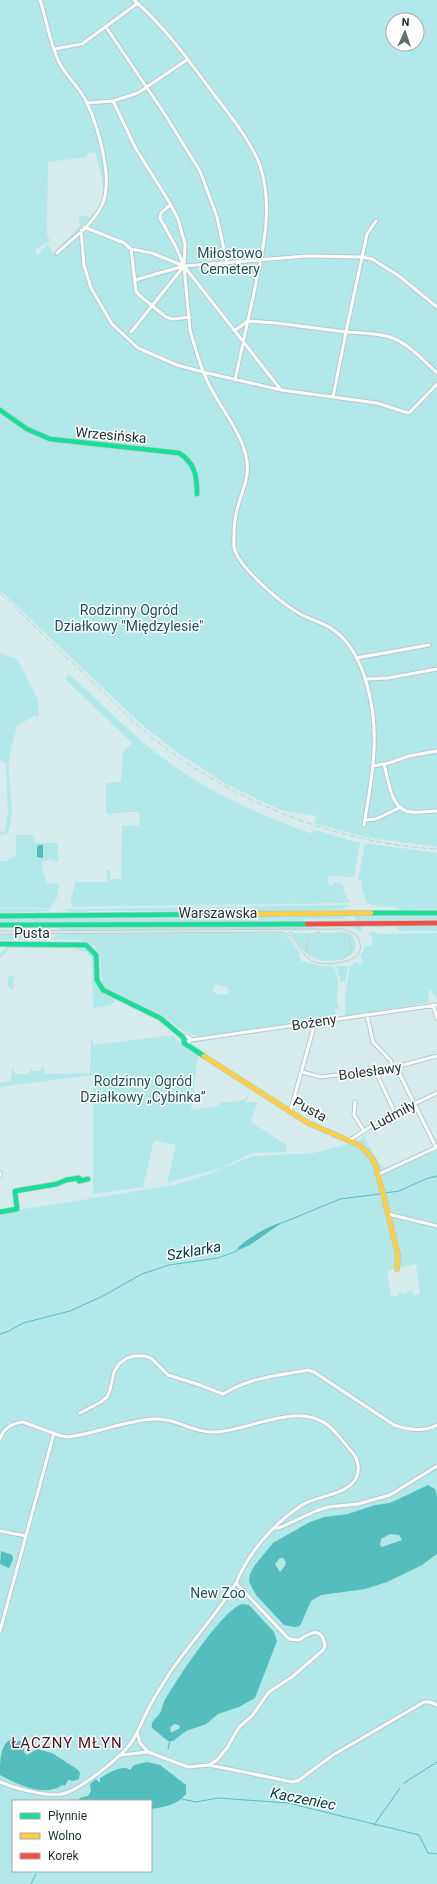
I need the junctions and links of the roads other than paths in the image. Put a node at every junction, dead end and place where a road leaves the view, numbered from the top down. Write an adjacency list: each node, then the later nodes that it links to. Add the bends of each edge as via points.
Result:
1 (40, 0): 5 (street)
2 (134, 0): 3 (street)
3 (138, 4): 4 (street); 6 (street)
4 (106, 27): 5 (street, via 82,44); 7 (street)
5 (54, 49): 9 (street, via 60,64 75,82)
6 (188, 59): 7 (street); 17 (street, via 240,130 258,162 264,186 267,219)
7 (147, 87): 8 (street, via 131,96); 18 (street, via 202,174 222,234)
8 (113, 101): 9 (street); 10 (street, via 136,149)
9 (86, 103): 12 (street, via 101,149 107,184 101,208)
10 (170, 205): 19 (street, via 183,234); 19 (street, via 161,213 160,218)
11 (376, 221): 16 (street, via 367,234)
12 (84, 227): 13 (street); 14 (street, via 124,243)
13 (81, 230): 15 (street); 29 (street, via 83,259 89,283 112,324 143,350 177,365)
14 (131, 249): 19 (street, via 152,253); 20 (street)
15 (57, 253)
16 (362, 257): 17 (street, via 307,256); 22 (street, via 372,259 399,276); 27 (street)
17 (261, 259): 18 (street); 24 (street)
18 (227, 263): 19 (street)
19 (184, 266): 20 (street); 21 (street); 23 (street); 25 (street)
20 (135, 280): 21 (street, via 139,295)
21 (152, 306): 23 (street, via 172,319); 26 (street)
22 (437, 307)
23 (190, 317): 29 (street, via 190,330)
24 (248, 321): 25 (street); 27 (street); 28 (street)
25 (234, 331): 28 (street)
26 (131, 332)
27 (346, 332): 30 (street, via 386,336 396,340 412,350); 34 (street)
28 (243, 342): 31 (street); 33 (street)
29 (203, 372): 31 (street); 38 (street, via 247,458 248,477 236,514 236,553 251,574 290,608 326,625 338,634)
30 (437, 373)
31 (235, 380): 33 (street)
32 (437, 384): 34 (street, via 408,413 377,403)
33 (281, 390): 34 (street)
34 (333, 397)
35 (0, 410): 36 (street, Wrzesińska, via 27,429 50,439 179,453 194,465)
36 (197, 494)
37 (429, 645): 38 (street)
38 (356, 658): 40 (street)
39 (437, 669): 40 (street)
40 (366, 679): 43 (street, via 374,735)
41 (437, 751): 42 (street)
42 (384, 764): 43 (street); 44 (street, via 393,796)
43 (373, 766): 46 (street)
44 (401, 807): 45 (street, via 410,811); 46 (street, via 376,819)
45 (437, 811)
46 (365, 820): 47 (street)
47 (364, 826)
48 (437, 913): 49 (street, Warszawska)
49 (0, 916)
50 (437, 923): 51 (street, Warszawska)
51 (0, 925)
52 (0, 944): 58 (street, Pusta, via 77,944 90,948 97,959 97,980 102,990 160,1018 184,1038 184,1043)
53 (437, 1004): 54 (street, Bożeny)
54 (433, 1005): 55 (street, Bożeny); 56 (street)
55 (367, 1015): 57 (street, Bożeny); 60 (street, via 373,1042)
56 (437, 1018)
57 (315, 1023): 58 (street, Bożeny); 62 (street)
58 (190, 1042): 66 (street, Pusta, via 206,1057)
59 (437, 1056): 60 (street, Bolesławy)
60 (394, 1068): 61 (street, Bolesławy); 65 (street)
61 (375, 1070): 62 (street, Bolesławy, via 321,1077); 67 (street)
62 (302, 1072): 66 (street)
63 (437, 1093): 65 (street, Ludmiły)
64 (354, 1102): 68 (street, via 354,1114)
65 (414, 1103): 67 (street, Ludmiły); 70 (street)
66 (290, 1112): 69 (street, Pusta, via 317,1128)
67 (395, 1113): 68 (street, Ludmiły)
68 (364, 1131): 69 (street, Ludmiły)
69 (350, 1140): 72 (street, Pusta, via 371,1156)
70 (437, 1147): 72 (street)
71 (0, 1173): 73 (street)
72 (379, 1174): 76 (street, Pusta)
73 (0, 1176)
74 (88, 1179): 75 (street, via 66,1180 16,1191 17,1209)
75 (0, 1212)
76 (388, 1214): 77 (street); 78 (street, Pusta, via 398,1255)
77 (437, 1226)
78 (398, 1269)
79 (80, 1413): 80 (street, via 107,1397 119,1364 127,1358 144,1356 151,1358 168,1375 223,1394 253,1380 308,1370 394,1425 420,1430)
80 (437, 1425)
81 (54, 1433): 82 (street, via 23,1422 8,1427); 84 (street, via 69,1437 156,1419 205,1432 252,1426 293,1415 319,1420 329,1426 355,1456 358,1464 356,1479 345,1489 302,1505); 86 (street)
82 (0, 1439)
83 (437, 1466): 84 (street, via 390,1495 358,1504 322,1509)
84 (275, 1528): 87 (street, via 255,1548)
85 (0, 1531): 86 (street)
86 (26, 1536): 88 (street)
87 (236, 1583): 90 (street, via 154,1697); 93 (street, via 289,1639 299,1640 316,1632 322,1635 325,1646 292,1677 269,1692 252,1716 239,1727 227,1748)
88 (0, 1631)
89 (437, 1705): 93 (street, via 424,1702 293,1782)
90 (137, 1731): 91 (street, via 140,1743); 92 (street)
91 (148, 1752): 92 (street); 93 (street, via 188,1767)
92 (121, 1755): 94 (street, via 74,1789 62,1794 34,1791)
93 (209, 1765)
94 (0, 1782)

